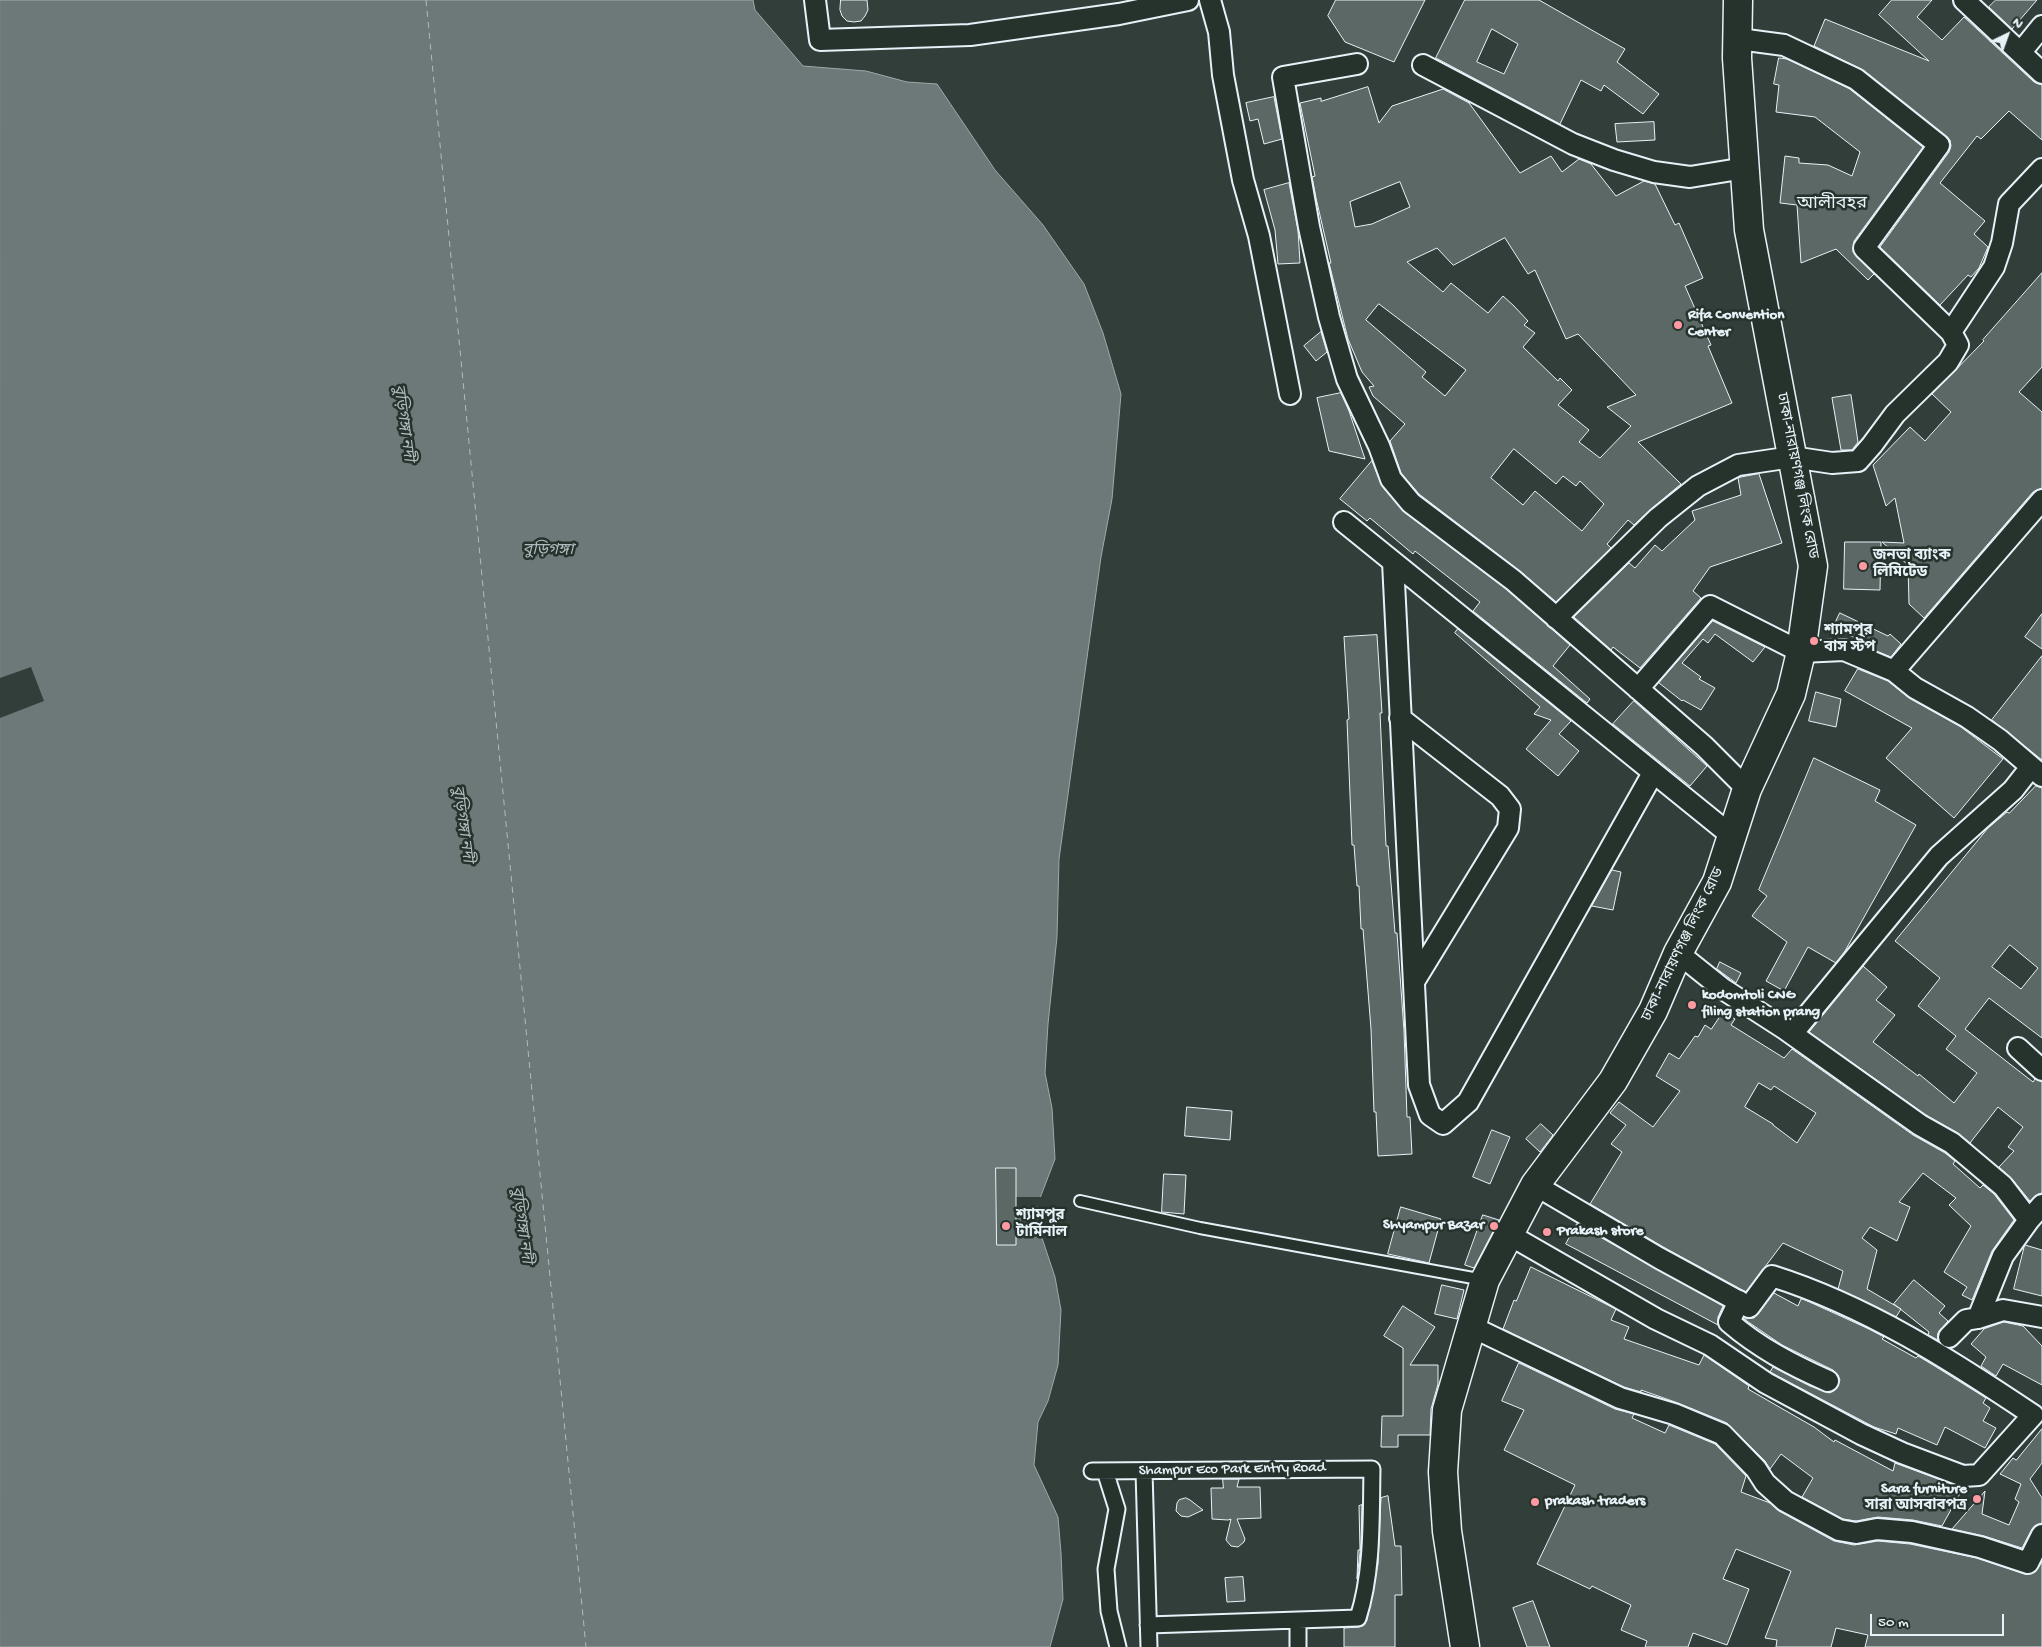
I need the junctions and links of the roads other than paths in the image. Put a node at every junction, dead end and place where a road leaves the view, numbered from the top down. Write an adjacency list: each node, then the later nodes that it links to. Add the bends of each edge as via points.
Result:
1 (815, 0): 6 (street, via 820,40 970,35)
2 (1188, 0): 6 (street)
3 (1210, 0): 16 (street, via 1219,32 1223,75 1242,180 1259,236)
4 (1738, 0): 8 (highway, ঢাকা-নারায়ণগঞ্জ লিংক রোড)
5 (1964, 0): 9 (street)
6 (1155, 4)
7 (2042, 26): 9 (street)
8 (1739, 39): 13 (highway, ঢাকা-নারায়ণগঞ্জ লিংক রোড); 15 (street, via 1784,45 1856,79 1938,145 1864,248)
9 (2021, 52): 12 (street)
10 (1357, 64): 21 (street, via 1283,77 1309,227 1347,379 1391,479 1411,503 1513,580)
11 (1423, 65): 13 (street, via 1573,144 1614,160 1654,172 1690,177)
12 (2042, 73)
13 (1744, 168): 17 (highway, ঢাকা-নারায়ণগঞ্জ লিংক রোড, via 1749,230)
14 (2042, 169): 15 (street, via 2009,204 1994,267)
15 (1951, 332): 17 (street, via 1958,345 1948,362 1894,414 1858,461 1832,464)
16 (1290, 394)
17 (1792, 457): 21 (street, via 1738,465 1698,486 1658,518); 22 (highway, ঢাকা-নারায়ণগঞ্জ লিংক রোড, via 1813,566)
18 (2042, 500): 23 (street)
19 (1344, 522): 20 (street)
20 (1393, 562): 25 (street); 27 (street)
21 (1556, 618): 24 (street)
22 (1801, 652): 23 (street, via 1844,650); 24 (street, via 1710,606); 28 (highway, ঢাকা-নারায়ণগঞ্জ লিংক রোড, via 1791,694)
23 (1894, 671): 26 (street, via 1915,688 1967,717)
24 (1638, 689): 28 (street)
25 (1400, 718): 31 (street); 31 (street, via 1500,796 1510,809 1508,828)
26 (2038, 771): 32 (street, via 1939,856)
27 (1653, 772): 29 (street); 31 (street, via 1468,1102 1443,1124 1430,1115 1419,1085)
28 (1747, 788): 29 (highway, ঢাকা-নারায়ণগঞ্জ লিংক রোড)
29 (1732, 836): 30 (highway, ঢাকা-নারায়ণগঞ্জ লিংক রোড, via 1717,882)
30 (1678, 953): 32 (street, via 1723,989); 35 (highway, ঢাকা-নারায়ণগঞ্জ লিংক রোড, via 1653,1011 1613,1081)
31 (1415, 980)
32 (1792, 1034): 38 (street, via 1920,1125 1952,1143 2003,1186)
33 (2018, 1048): 34 (street)
34 (2042, 1070)
35 (1535, 1185): 39 (highway, ঢাকা-নারায়ণগঞ্জ লিংক রোড); 41 (street, via 1658,1258)
36 (1080, 1201): 40 (lane, via 1200,1228)
37 (2042, 1205): 38 (street)
38 (2028, 1220): 43 (street, via 2003,1256)
39 (1508, 1234): 40 (highway, ঢাকা-নারায়ণগঞ্জ লিংক রোড); 41 (street, via 1656,1319 1710,1345 1766,1383 1861,1434 1963,1476 1979,1475 2032,1415 1956,1363 1810,1288 1772,1276 1749,1307)
40 (1485, 1280): 44 (highway, ঢাকা-নারায়ণগঞ্জ লিংক রোড)
41 (1739, 1301): 46 (street, via 1729,1322 1752,1342)
42 (2042, 1317): 43 (street, via 2003,1310)
43 (1978, 1318): 45 (street, via 1966,1320)
44 (1470, 1326): 48 (street, via 1620,1398 1674,1414 1722,1434 1785,1501 1839,1530 1856,1533 1877,1529 1912,1532 1980,1547 2028,1563); 54 (highway, ঢাকা-নারায়ণগঞ্জ লিংক রোড, via 1446,1410 1444,1472 1447,1531)
45 (1949, 1337)
46 (1828, 1381)
47 (1144, 1471): 49 (street, Shampur Eco Park Entry Road, via 1372,1469 1371,1525 1364,1598 1358,1618); 50 (street); 51 (street, Shampur Eco Park Entry Road, via 1098,1471 1117,1509 1106,1569 1109,1611)
48 (2042, 1535)
49 (1298, 1620): 50 (street); 53 (street)
50 (1148, 1625): 52 (street)
51 (1118, 1647)
52 (1149, 1647)
53 (1298, 1647)
54 (1465, 1647)

